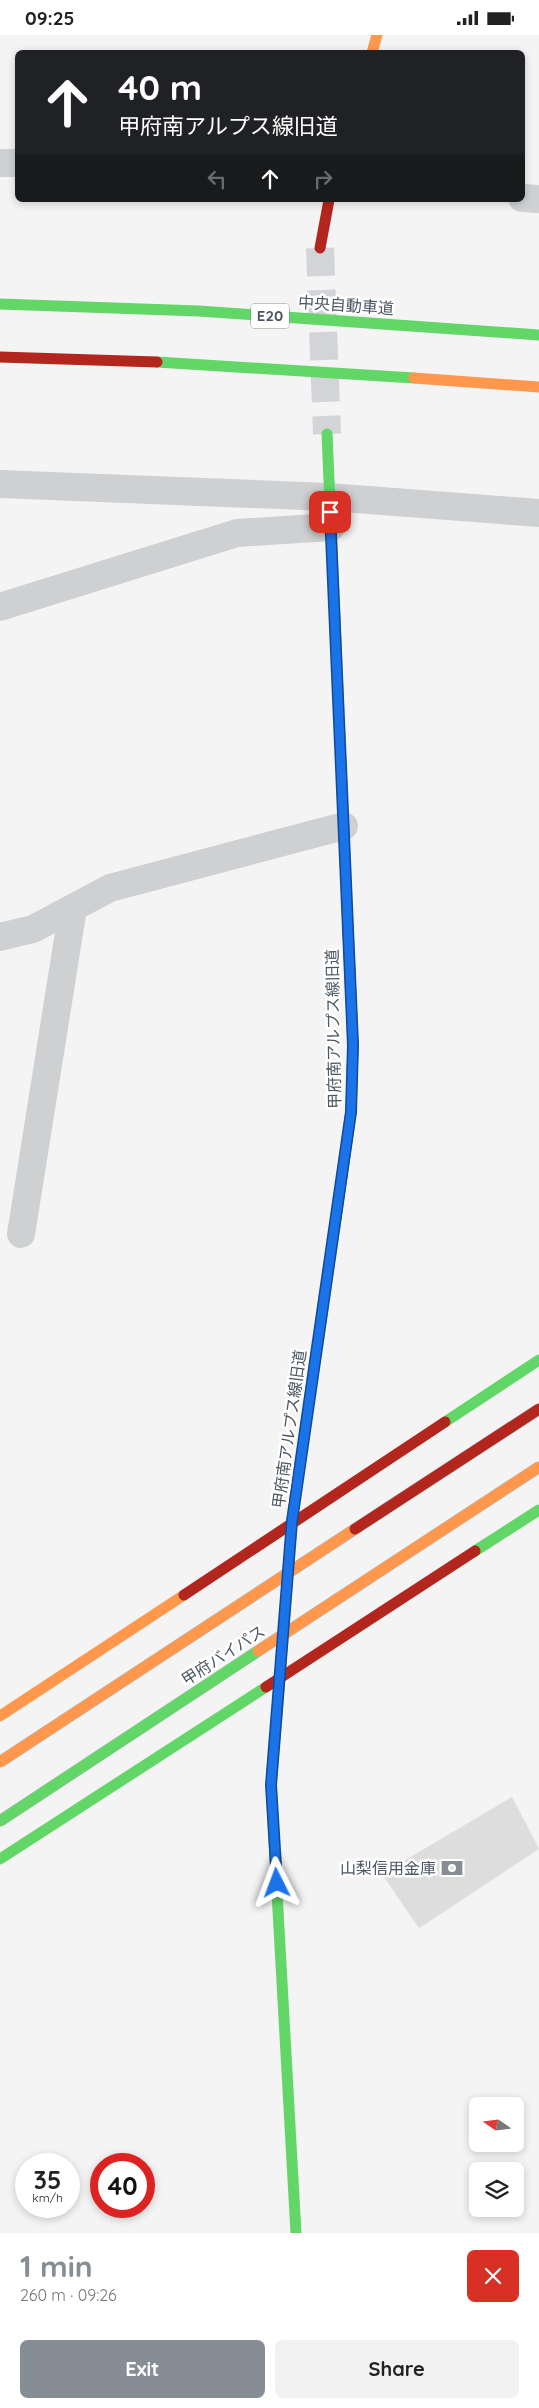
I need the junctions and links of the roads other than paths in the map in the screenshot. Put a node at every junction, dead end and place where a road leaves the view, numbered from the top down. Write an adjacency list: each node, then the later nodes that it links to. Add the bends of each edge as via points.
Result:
1 (377, 35): 2 (main road)
2 (373, 50)
3 (0, 163): 4 (street)
4 (15, 163)
5 (525, 198): 6 (street)
6 (539, 199)
7 (329, 202): 8 (main road)
8 (320, 248)
9 (0, 305): 10 (main road, 中央自動車道 / E20, via 199,311)
10 (539, 335)
11 (0, 357): 12 (main road, via 196,363)
12 (539, 387)
13 (327, 434): 15 (main road, 甲府南アルプス線旧道)
14 (0, 484): 15 (street)
15 (329, 497): 16 (street); 17 (main road, 甲府南アルプス線旧道)
16 (539, 513)
17 (331, 527): 18 (street, via 237,533); 19 (main road, 甲府南アルプス線旧道)
18 (0, 607)
19 (344, 826): 20 (street, via 110,888); 27 (main road, 甲府南アルプス線旧道, via 353,1045 351,1112)
20 (72, 908): 21 (street, via 33,929); 22 (street)
21 (0, 937)
22 (21, 1234)
23 (539, 1359): 27 (main road)
24 (539, 1409): 30 (main road, 甲府バイパス, bridge)
25 (539, 1467): 31 (main road, 甲府バイパス, bridge)
26 (539, 1510): 28 (main road)
27 (292, 1521): 28 (main road, 甲府南アルプス線旧道); 29 (main road)
28 (279, 1681): 32 (main road); 33 (main road, 甲府南アルプス線旧道, via 271,1785)
29 (0, 1716)
30 (0, 1762)
31 (0, 1821)
32 (0, 1859)
33 (296, 2233)

